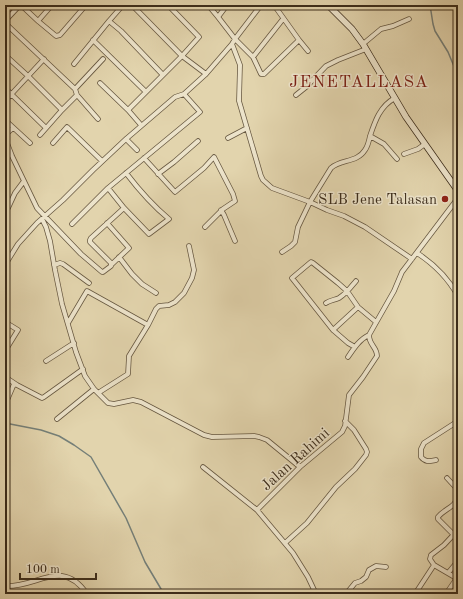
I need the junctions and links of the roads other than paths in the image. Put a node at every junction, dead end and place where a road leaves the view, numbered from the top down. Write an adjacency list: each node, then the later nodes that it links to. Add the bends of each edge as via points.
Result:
1 (13, 5): 12 (street)
2 (52, 5): 16 (street)
3 (86, 5): 16 (street, via 58,36)
4 (123, 5): 17 (street)
5 (132, 5): 26 (street)
6 (168, 5): 26 (street, via 199,37)
7 (208, 5): 13 (street)
8 (227, 5): 13 (street)
9 (262, 5): 19 (street)
10 (274, 5): 14 (street)
11 (328, 5): 23 (street, via 352,29)
12 (19, 6): 16 (street); 18 (street)
13 (218, 17): 19 (street)
14 (283, 19): 21 (street); 27 (street)
15 (409, 20): 23 (street, via 381,29)
16 (38, 21)
17 (108, 21): 20 (street); 32 (street, via 121,30)
18 (5, 22): 28 (street)
19 (235, 39): 22 (street); 27 (street)
20 (93, 40): 30 (street); 37 (street)
21 (298, 40): 24 (street); 27 (street, via 264,74 261,74)
22 (232, 44): 31 (street); 51 (street, via 240,65 240,101)
23 (364, 46): 40 (street, via 326,66); 42 (street)
24 (308, 51)
25 (5, 55): 33 (street)
26 (182, 56): 31 (street); 32 (street)
27 (253, 57)
28 (44, 59): 33 (street); 36 (street)
29 (103, 60): 36 (street)
30 (74, 64)
31 (206, 74): 39 (street)
32 (163, 75): 37 (street)
33 (28, 76): 38 (street); 44 (street)
34 (100, 83): 45 (street)
35 (5, 88): 38 (street)
36 (75, 89): 41 (street)
37 (146, 92): 45 (street)
38 (12, 94): 43 (street); 50 (street)
39 (184, 94): 48 (street, via 175,97); 64 (street, via 200,112)
40 (296, 95)
41 (77, 96): 44 (street); 46 (street)
42 (395, 98): 54 (street, via 381,110); 61 (street)
43 (5, 101)
44 (62, 110): 50 (street)
45 (128, 110): 48 (street)
46 (98, 119)
47 (5, 120): 49 (street)
48 (141, 125): 57 (street)
49 (13, 128): 52 (street); 59 (street)
50 (46, 128): 53 (street)
51 (247, 128): 56 (street); 73 (street, via 264,180 272,188)
52 (5, 135)
53 (40, 135)
54 (370, 136): 65 (street, via 384,144); 73 (street, via 363,154 331,168)
55 (5, 138): 69 (street)
56 (228, 138)
57 (126, 139): 62 (street); 66 (street)
58 (198, 141): 68 (street)
59 (30, 143)
60 (53, 143): 66 (street, via 67,127)
61 (425, 144): 63 (street); 71 (street)
62 (137, 150)
63 (404, 154)
64 (144, 158): 67 (street); 68 (street)
65 (397, 159)
66 (102, 161): 77 (street)
67 (126, 173): 70 (street); 75 (street, via 169,219 149,234)
68 (158, 174): 76 (street, via 175,192 214,157 235,199)
69 (24, 181): 74 (street); 77 (street)
70 (108, 188): 75 (street); 79 (street)
71 (458, 191)
72 (458, 198): 84 (street)
73 (310, 202): 83 (street, via 298,227 295,242); 86 (street, via 365,227)
74 (8, 208)
75 (124, 208): 78 (street)
76 (221, 210): 80 (street); 81 (street)
77 (44, 217): 87 (street, via 18,244); 88 (street); 89 (street, via 100,272)
78 (107, 223): 85 (street, via 129,248); 89 (street, via 90,242)
79 (72, 224)
80 (205, 227)
81 (235, 241)
82 (189, 246): 100 (street, via 194,270 192,278 184,293 175,302 156,309)
83 (282, 252)
84 (417, 253): 86 (street); 94 (street, via 447,279)
85 (119, 257): 89 (street); 93 (street, via 142,284)
86 (412, 259): 98 (street, via 402,272)
87 (5, 265)
88 (54, 265): 91 (street, via 63,264); 99 (street)
89 (111, 265)
90 (356, 281): 92 (street)
91 (89, 283)
92 (347, 292): 95 (street, via 340,298); 96 (street); 101 (street, via 311,262 292,278)
93 (156, 293)
94 (458, 296)
95 (326, 303)
96 (358, 307): 98 (street); 101 (street)
97 (5, 322): 105 (street, via 18,330)
98 (376, 322): 102 (street)
99 (68, 323): 100 (street, via 87,291); 103 (street)
100 (148, 325): 112 (street, via 129,356 128,374)
101 (333, 330): 104 (street)
102 (369, 334): 104 (street); 115 (street, Jalan Rahimi, via 377,356 349,395)
103 (74, 343): 107 (street); 108 (street)
104 (355, 347): 106 (street)
105 (5, 349)
106 (348, 357)
107 (46, 361)
108 (83, 369): 110 (street, via 44,397); 111 (street)
109 (5, 377): 110 (street)
110 (14, 384): 113 (street)
111 (94, 389): 112 (street); 114 (street)
112 (98, 393): 119 (street, via 111,404 133,400 141,402 204,435 259,437)
113 (5, 405)
114 (57, 419)
115 (345, 421): 119 (street, Jalan Rahimi, via 340,434); 126 (street, via 354,430 367,454)
116 (458, 424): 117 (street, via 455,423 421,447 421,457 424,460)
117 (436, 460)
118 (203, 466): 123 (street)
119 (300, 467): 123 (street, Jalan Rahimi)
120 (447, 478): 121 (street)
121 (458, 490)
122 (458, 495): 125 (street, via 455,504 438,517)
123 (257, 510): 126 (street)
124 (458, 530): 125 (street)
125 (453, 534): 128 (street, via 431,555 430,561)
126 (285, 543): 134 (street)
127 (458, 561): 130 (street)
128 (434, 565): 130 (street); 136 (street)
129 (386, 567): 135 (street, via 376,566 370,570 366,577 355,583)
130 (448, 573): 131 (street)
131 (457, 578): 137 (street)
132 (5, 586): 133 (street, via 60,576 76,581)
133 (87, 594)
134 (317, 594)
135 (346, 594)
136 (415, 594)
137 (446, 594)

